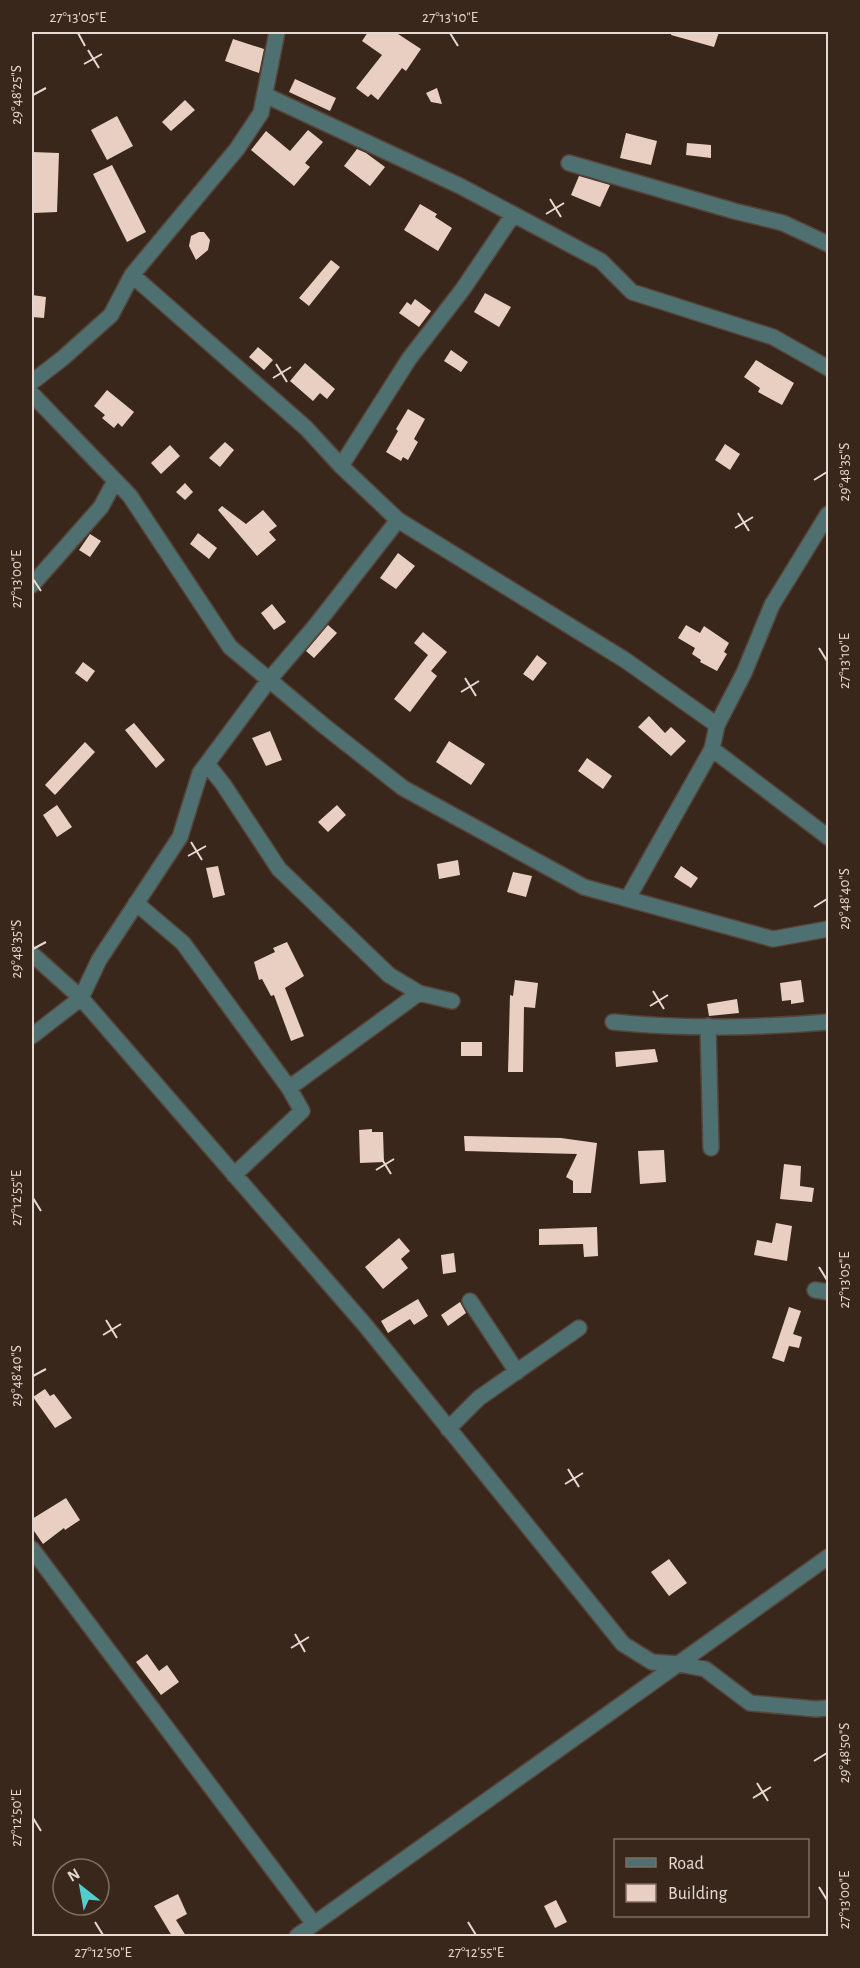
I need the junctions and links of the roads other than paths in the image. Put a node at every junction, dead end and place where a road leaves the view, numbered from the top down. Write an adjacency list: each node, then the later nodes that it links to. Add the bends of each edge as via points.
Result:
1 (277, 32): 2 (street)
2 (265, 95): 4 (street, via 460,186); 6 (street, via 261,113 237,149)
3 (569, 163): 5 (street, via 783,223)
4 (513, 215): 7 (street, via 601,261 632,292 773,338); 10 (street, via 409,359)
5 (828, 244)
6 (132, 274): 8 (street, via 111,315); 10 (street, via 306,428)
7 (828, 368)
8 (32, 382)
9 (32, 394): 11 (street)
10 (341, 466): 13 (street)
11 (115, 481): 14 (street, via 101,507); 15 (street, via 130,496 231,647)
12 (828, 514): 16 (street, via 772,605 744,674)
13 (398, 520): 15 (street); 16 (street, via 625,660)
14 (32, 585)
15 (269, 680): 18 (street); 20 (street, via 404,788 584,887)
16 (717, 725): 17 (street)
17 (712, 749): 19 (street); 20 (street)
18 (207, 764): 21 (street, via 200,773 180,837); 24 (street, via 279,869 388,975)
19 (828, 837)
20 (628, 898): 22 (street, via 773,939)
21 (136, 903): 25 (street, via 99,960); 31 (street, via 183,943)
22 (828, 929)
23 (32, 954): 25 (street)
24 (419, 993): 26 (street); 31 (street)
25 (81, 998): 30 (street); 33 (street)
26 (452, 1001)
27 (613, 1022): 29 (street)
28 (828, 1022): 29 (street)
29 (708, 1026): 32 (street)
30 (32, 1036)
31 (289, 1088): 33 (street, via 302,1111)
32 (711, 1148)
33 (234, 1174): 37 (street)
34 (470, 1301): 36 (street)
35 (579, 1328): 36 (street)
36 (517, 1372): 37 (street, via 479,1398)
37 (448, 1429): 40 (street, via 623,1644 652,1662)
38 (828, 1557): 40 (street)
39 (34, 1559): 42 (street)
40 (679, 1664): 41 (street, via 705,1669 750,1703); 42 (street)
41 (828, 1708)
42 (314, 1924): 43 (street)
43 (297, 1936)

